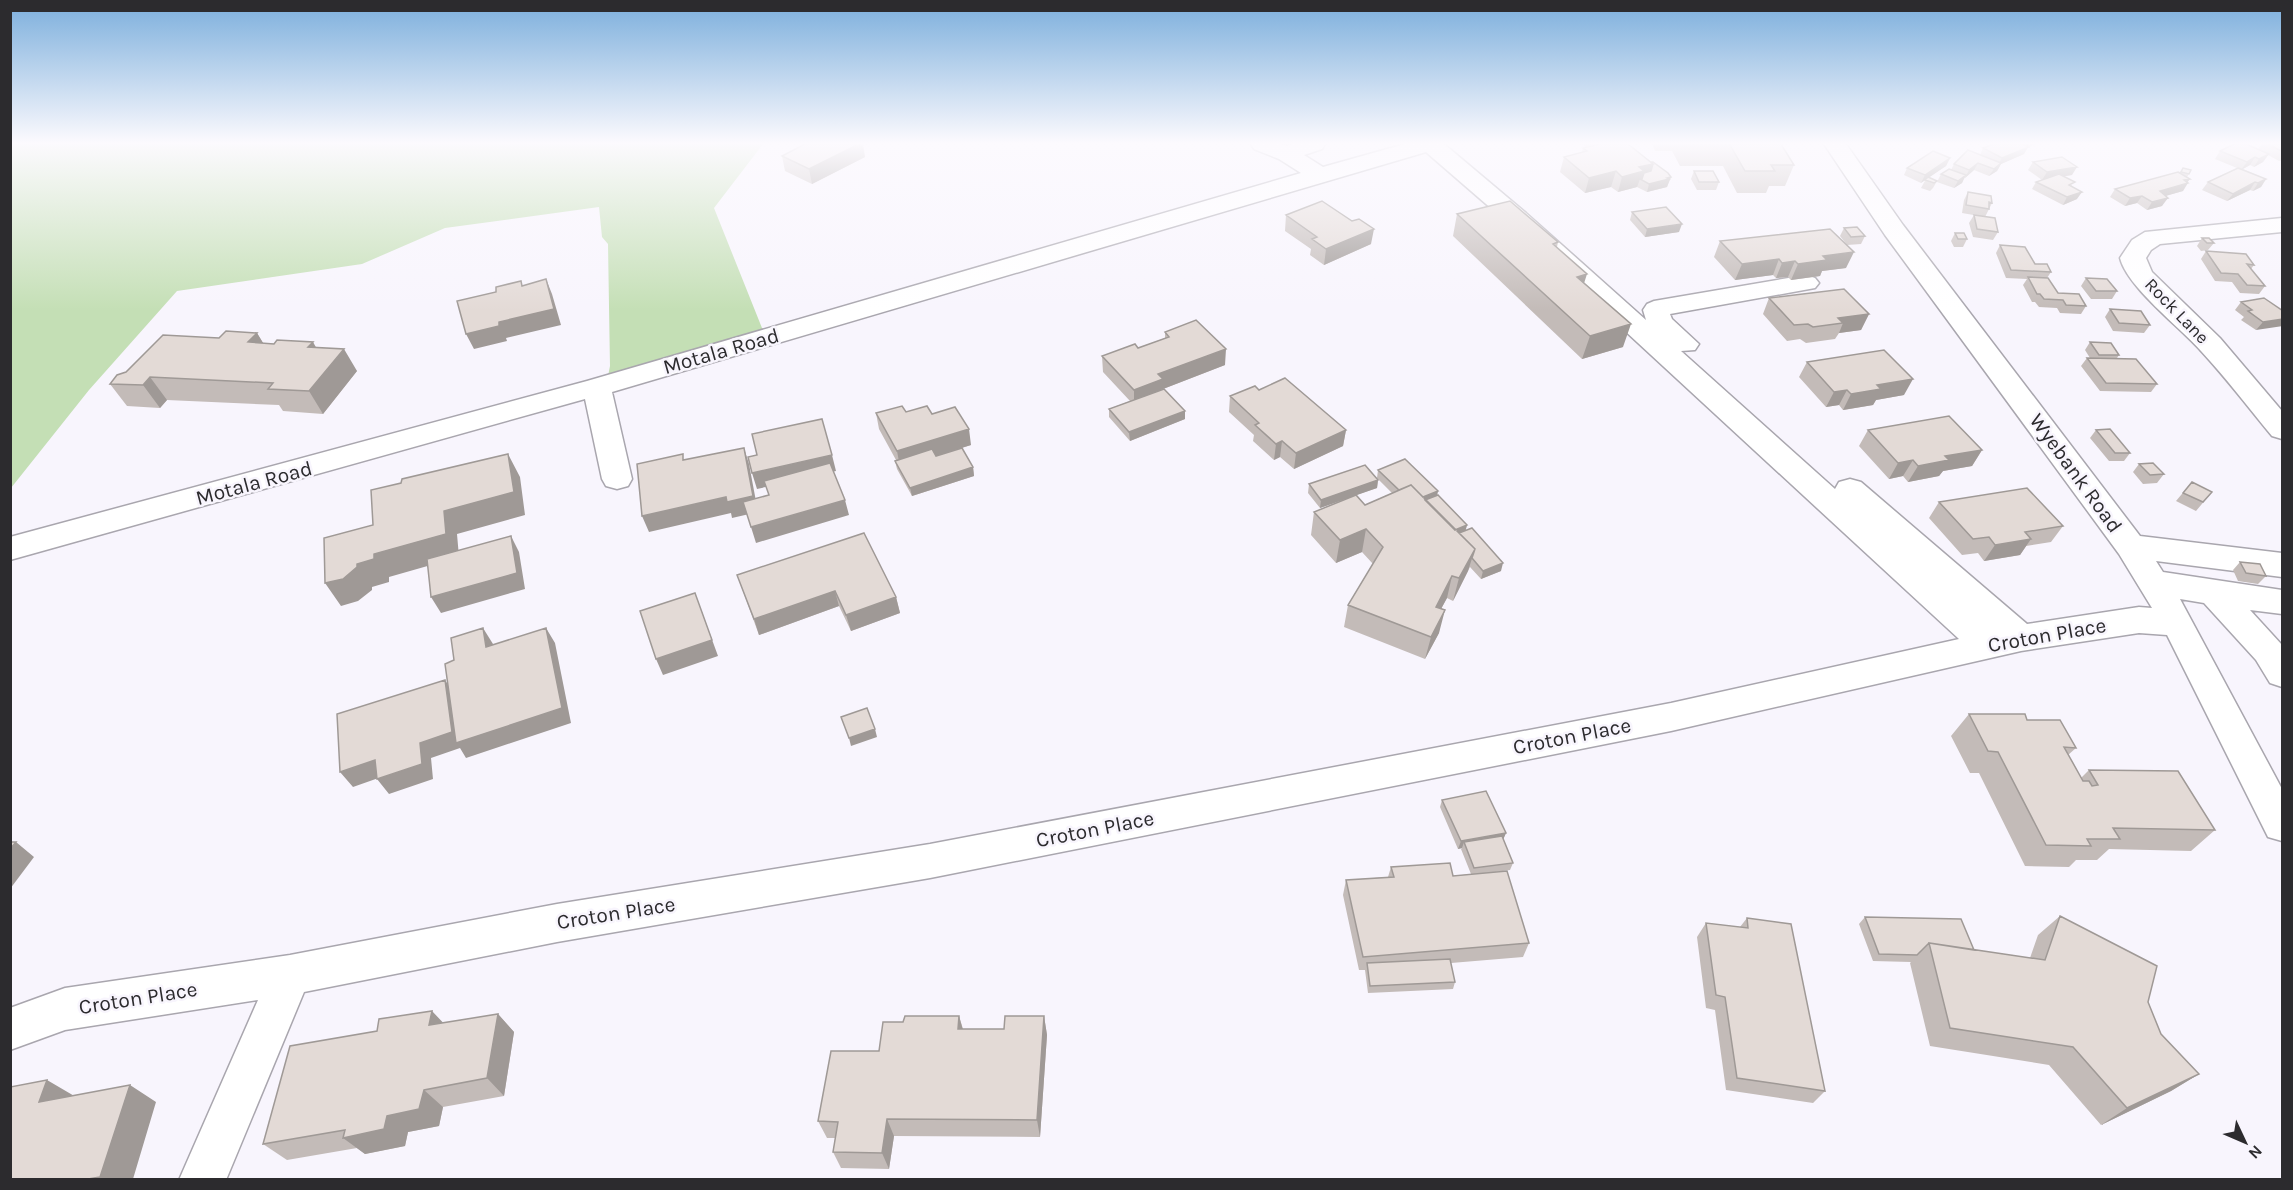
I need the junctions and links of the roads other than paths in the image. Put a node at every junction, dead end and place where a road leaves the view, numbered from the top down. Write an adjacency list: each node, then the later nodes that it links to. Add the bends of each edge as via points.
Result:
1 (1235, 200): 6 (street, Motala Road)
2 (1495, 200): 16 (street)
3 (1873, 200): 9 (street, Wyebank Road)
4 (2283, 225): 7 (street, Rock Lane, via 2154,237 2141,245 2133,258 2143,277 2210,344)
5 (1806, 283): 16 (street, via 1663,307 1656,310 1656,315)
6 (597, 387): 8 (street); 10 (street, Motala Road)
7 (2283, 429)
8 (617, 479)
9 (2130, 546): 11 (street); 12 (street, Wyebank Road)
10 (10, 549)
11 (2283, 565)
12 (2154, 583): 13 (street); 15 (street, Wyebank Road)
13 (2214, 592): 14 (street); 17 (street)
14 (2283, 602)
15 (2178, 623): 16 (street, Croton Place, via 2139,620); 18 (street, Wyebank Road)
16 (2005, 642): 19 (street, Croton Place, via 1671,717 930,861 557,922)
17 (2283, 673)
18 (2283, 825)
19 (290, 975): 20 (street, Croton Place, via 65,1009); 21 (street)
20 (10, 1029)
21 (202, 1179)

